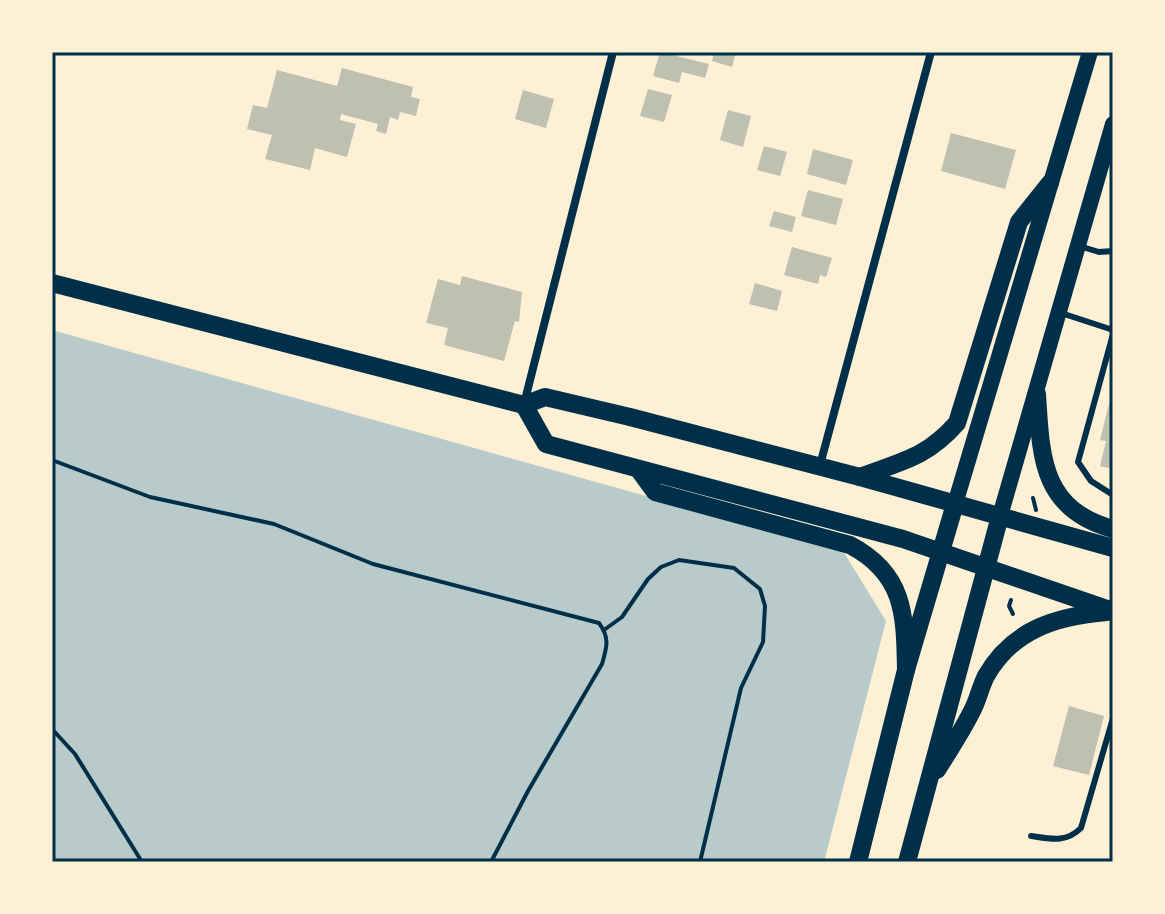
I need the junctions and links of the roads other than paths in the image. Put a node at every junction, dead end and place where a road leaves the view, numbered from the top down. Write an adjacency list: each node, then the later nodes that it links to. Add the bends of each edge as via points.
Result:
1 (613, 52): 12 (street)
2 (931, 52): 13 (street)
3 (1090, 52): 5 (main road)
4 (1113, 124): 6 (main road)
5 (1050, 183): 15 (main road, via 1019,222 957,423 938,445 918,457); 17 (main road)
6 (1079, 246): 7 (lane); 9 (main road)
7 (1113, 251)
8 (52, 283): 12 (main road)
9 (1061, 313): 10 (lane); 11 (main road)
10 (1113, 332): 16 (lane, via 1078,462 1091,481)
11 (1037, 394): 18 (main road); 19 (main road, via 1041,448 1052,485 1086,522)
12 (524, 405): 13 (main road, via 545,397); 14 (main road, via 546,444)
13 (820, 466): 15 (main road)
14 (639, 470): 21 (main road); 24 (main road, via 655,492 850,545 869,555 888,575 904,613)
15 (860, 477): 17 (main road)
16 (1113, 495)
17 (955, 504): 18 (main road); 21 (main road)
18 (1000, 516): 20 (main road); 22 (main road)
19 (1113, 529)
20 (1113, 548)
21 (940, 551): 22 (main road); 24 (main road)
22 (984, 568): 23 (main road); 26 (main road)
23 (1113, 612): 26 (main road, via 1061,618 1019,638 987,674 974,708)
24 (906, 670): 28 (main road)
25 (1113, 718): 27 (lane, via 1081,828 1060,840)
26 (925, 790): 29 (main road)
27 (1031, 836)
28 (858, 862)
29 (907, 862)

